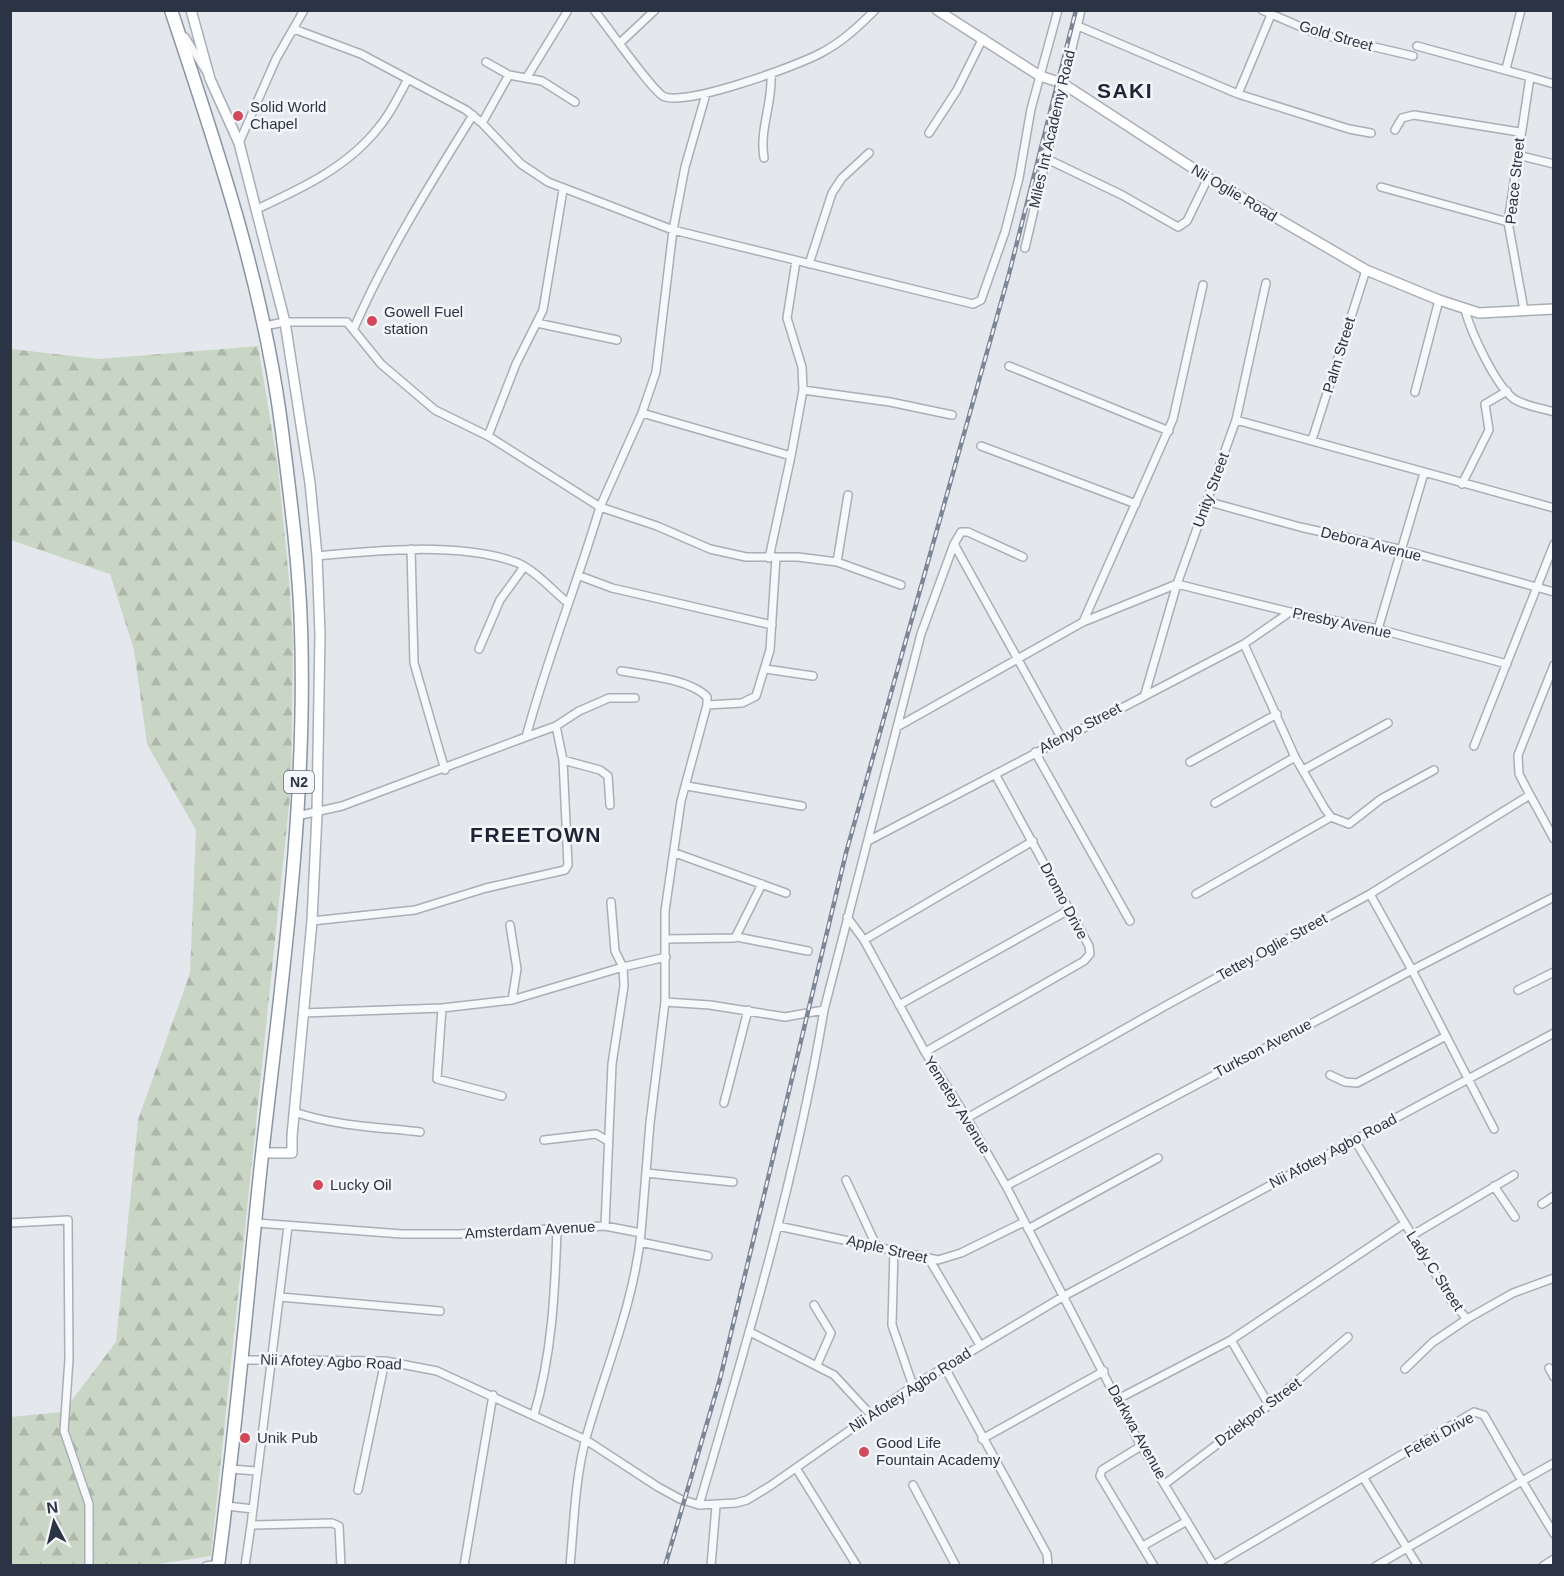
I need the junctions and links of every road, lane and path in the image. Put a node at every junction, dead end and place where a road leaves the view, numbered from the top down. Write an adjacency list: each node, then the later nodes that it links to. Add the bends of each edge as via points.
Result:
1 (191, 10): 27 (street)
2 (304, 10): 15 (street)
3 (594, 10): 17 (street)
4 (655, 10): 17 (street)
5 (875, 10): 22 (street, via 846,37 821,53)
6 (938, 10): 16 (street, Nii Oglie Road)
7 (1058, 10): 24 (street)
8 (1081, 10): 14 (street, Miles Int Academy Road)
9 (1262, 10): 12 (street, Gold Street)
10 (1521, 10): 21 (street)
11 (567, 12): 25 (street)
12 (1272, 13): 19 (street, Gold Street, via 1315,33); 32 (street)
13 (172, 14): 27 (street); 64 (highway, N2, via 239,220)
14 (1078, 26): 29 (street, Miles Int Academy Road); 32 (street)
15 (294, 29): 28 (street, via 361,54); 40 (street, via 276,59)
16 (983, 38): 24 (street, Nii Oglie Road); 38 (street, via 957,90)
17 (621, 42): 31 (street, via 664,97)
18 (1417, 46): 21 (street)
19 (1413, 56)
20 (486, 62): 23 (street)
21 (1506, 69): 26 (street)
22 (771, 74): 31 (street); 43 (street, via 771,99 762,139)
23 (509, 75): 25 (street); 35 (street)
24 (1040, 76): 29 (street, Nii Oglie Road); 54 (street, via 1008,221 981,300 973,304)
25 (527, 77): 33 (street, via 542,81)
26 (1530, 77): 30 (street); 37 (street, Peace Street)
27 (210, 78): 40 (street)
28 (408, 79): 34 (street); 49 (street, via 379,128 350,158 300,189)
29 (1062, 83): 44 (street, Miles Int Academy Road); 46 (street, Nii Oglie Road)
30 (1554, 84)
31 (706, 94): 51 (street, via 685,166)
32 (1238, 94): 39 (street)
33 (575, 102)
34 (473, 115): 35 (street); 65 (street, via 415,208 374,282)
35 (482, 123): 48 (street, via 521,164)
36 (1395, 130): 37 (street, via 1402,117 1414,115)
37 (1520, 132): 42 (street, Peace Street)
38 (929, 133)
39 (1371, 133)
40 (239, 143): 49 (street)
41 (869, 153): 54 (street, via 832,193)
42 (1517, 155): 45 (street); 50 (street, Peace Street)
43 (765, 158)
44 (1045, 158): 46 (street, via 1178,227 1187,221); 52 (street, Miles Int Academy Road)
45 (1554, 164)
46 (1208, 178): 55 (street, Nii Oglie Road)
47 (1381, 187): 50 (street)
48 (563, 190): 51 (street); 63 (street, via 543,310)
49 (257, 209): 62 (street)
50 (1508, 222): 61 (street, Peace Street)
51 (673, 230): 53 (street); 72 (street, via 659,354)
52 (1025, 248)
53 (796, 261): 54 (street); 68 (street, via 788,318 802,367)
54 (809, 264)
55 (1366, 270): 58 (street, Nii Oglie Road); 77 (street, Palm Street)
56 (1266, 283): 74 (street, Unity Street)
57 (1203, 285): 75 (street, via 1178,405)
58 (1439, 300): 60 (street, Nii Oglie Road); 70 (street)
59 (1554, 309): 61 (street, Nii Oglie Road)
60 (1465, 310): 61 (street, Nii Oglie Road); 69 (street, via 1478,345)
61 (1524, 310)
62 (285, 322): 64 (street); 65 (street, via 337,320); 91 (street)
63 (537, 323): 66 (street); 76 (street)
64 (264, 326): 138 (highway, N2, via 282,430 300,610)
65 (354, 328): 76 (street, via 381,364 435,410)
66 (617, 340)
67 (1009, 366): 75 (street)
68 (803, 390): 73 (street); 79 (street)
69 (1507, 391): 71 (street, via 1519,402); 81 (street, via 1485,404 1489,430)
70 (1415, 392)
71 (1554, 412)
72 (642, 413): 79 (street); 85 (street)
73 (952, 415)
74 (1236, 420): 77 (street); 83 (street, Unity Street)
75 (1168, 431): 84 (street)
76 (488, 436): 85 (street)
77 (1312, 440): 80 (street)
78 (981, 446): 84 (street)
79 (791, 456): 93 (street)
80 (1424, 473): 81 (street); 90 (street)
81 (1462, 484): 86 (street)
82 (848, 495): 94 (street)
83 (1206, 501): 90 (street, Debora Avenue); 97 (street, Unity Street)
84 (1136, 504): 103 (street)
85 (600, 507): 93 (street, via 710,549); 96 (street)
86 (1554, 508)
87 (954, 544): 92 (street, via 961,532 968,532); 108 (street); 120 (street, via 928,613)
88 (1554, 544): 99 (street)
89 (411, 549): 91 (street); 95 (street, via 485,555); 128 (street, via 414,663)
90 (1403, 550): 99 (street, Debora Avenue); 105 (street)
91 (317, 556): 137 (street)
92 (1023, 557)
93 (772, 558): 94 (street); 104 (street)
94 (837, 562): 98 (street)
95 (524, 567): 101 (street); 107 (street, via 500,600)
96 (580, 576): 101 (street); 104 (street, via 612,588)
97 (1177, 584): 102 (street, Presby Avenue); 103 (street); 114 (street, Unity Street)
98 (901, 585)
99 (1536, 589): 100 (street); 109 (street)
100 (1554, 592)
101 (568, 603): 121 (street, via 543,672)
102 (1290, 612): 105 (street, Presby Avenue); 106 (street, Afenyo Street)
103 (1083, 622): 108 (street)
104 (772, 626): 111 (street)
105 (1378, 629): 109 (street, Presby Avenue)
106 (1244, 644): 114 (street, Afenyo Street); 117 (street)
107 (479, 649)
108 (1017, 658): 120 (street); 122 (street)
109 (1507, 664): 123 (street)
110 (1554, 665): 133 (street, via 1518,754 1520,774)
111 (766, 669): 113 (street); 116 (street, via 756,696 742,703)
112 (621, 671): 116 (street, via 673,681 699,691 706,696)
113 (813, 676)
114 (1145, 694): 122 (street, Afenyo Street)
115 (635, 698): 119 (street, via 609,699)
116 (707, 705): 132 (street)
117 (1276, 714): 125 (street); 127 (street)
118 (1388, 723): 129 (street)
119 (556, 726): 121 (street); 126 (street)
120 (897, 728): 141 (street)
121 (526, 737): 128 (street)
122 (1062, 739): 124 (street, Afenyo Street)
123 (1474, 746)
124 (1035, 752): 131 (street, Afenyo Street); 153 (street)
125 (1295, 757): 129 (street); 134 (street)
126 (563, 760): 135 (street, via 608,776); 152 (street, via 568,865 565,870 415,910)
127 (1190, 762)
128 (445, 770): 137 (street)
129 (1304, 770): 139 (street)
130 (1434, 770): 139 (street, via 1381,799 1349,824)
131 (994, 774): 141 (street, Afenyo Street); 142 (street, Dromo Drive)
132 (687, 786): 136 (street); 143 (street, via 681,801)
133 (1530, 795): 140 (street); 147 (street, Tettey Oglie Street)
134 (1215, 803)
135 (610, 805)
136 (802, 806)
137 (317, 814): 138 (street); 152 (street)
138 (297, 816): 185 (highway, N2)
139 (1331, 817): 146 (street)
140 (1552, 834)
141 (868, 840): 151 (street)
142 (1033, 842): 150 (street, Dromo Drive); 157 (street)
143 (675, 853): 144 (street); 156 (street, via 665,911)
144 (762, 884): 145 (street); 155 (street)
145 (786, 893)
146 (1196, 894)
147 (1370, 894): 161 (street); 179 (street, Tettey Oglie Street)
148 (1554, 897): 161 (street, Turkson Avenue)
149 (611, 902): 160 (street, via 615,951)
150 (1067, 911): 166 (street); 173 (street, Dromo Drive, via 1089,946 1088,957)
151 (847, 917): 157 (street, Yemetey Avenue); 169 (street)
152 (312, 921): 170 (street)
153 (1130, 921)
154 (510, 925): 164 (street, via 516,969)
155 (737, 937): 156 (street); 158 (street)
156 (665, 939): 159 (street)
157 (864, 940): 166 (street, Yemetey Avenue)
158 (808, 951)
159 (666, 957): 160 (street); 165 (street)
160 (623, 967): 164 (street); 184 (street, via 624,993 612,1064)
161 (1412, 970): 172 (street); 191 (street, Turkson Avenue)
162 (1554, 972): 163 (street)
163 (1518, 990)
164 (512, 1000): 167 (street)
165 (665, 1002): 168 (street); 187 (street)
166 (899, 1005): 173 (street, Yemetey Avenue)
167 (442, 1008): 170 (street); 176 (street, via 436,1079)
168 (748, 1010): 169 (street, via 791,1017); 177 (street)
169 (824, 1010): 202 (street)
170 (303, 1013): 178 (street)
171 (1554, 1033): 175 (street, Nii Afotey Agbo Road)
172 (1446, 1036): 174 (street, via 1357,1083); 175 (street)
173 (925, 1052): 179 (street, Yemetey Avenue)
174 (1330, 1075)
175 (1467, 1079): 180 (street); 182 (street, Nii Afotey Agbo Road)
176 (502, 1096)
177 (724, 1103)
178 (294, 1112): 181 (street, via 363,1128); 185 (street, via 292,1153)
179 (967, 1118): 191 (street, Yemetey Avenue)
180 (1494, 1129)
181 (420, 1132)
182 (1354, 1139): 199 (street, Lady C Street); 213 (street, Nii Afotey Agbo Road)
183 (544, 1140): 184 (street, via 596,1134)
184 (608, 1141): 201 (street)
185 (262, 1153): 198 (highway, N2)
186 (1158, 1158): 204 (street)
187 (646, 1173): 190 (street); 205 (street)
188 (1514, 1175): 192 (street)
189 (846, 1180): 208 (street)
190 (733, 1182)
191 (1006, 1186): 196 (street, Yemetey Avenue)
192 (1494, 1186): 195 (street); 206 (street)
193 (1554, 1196): 194 (street)
194 (1542, 1204)
195 (1515, 1217)
196 (1024, 1222): 204 (street, Yemetey Avenue); 211 (street, Apple Street, via 961,1253)
197 (10, 1223): 261 (street, via 68,1220 69,1359 64,1431 89,1504)
198 (257, 1223): 200 (street, Amsterdam Avenue); 222 (highway, N2)
199 (1404, 1224): 206 (street, Lady C Street); 220 (street)
200 (288, 1226): 203 (street, Amsterdam Avenue, via 402,1234); 214 (street)
201 (605, 1226): 203 (street, Amsterdam Avenue); 205 (street, Amsterdam Avenue)
202 (778, 1226): 208 (street, Apple Street); 218 (street)
203 (557, 1229): 236 (street, via 553,1313)
204 (1028, 1229): 213 (street, Yemetey Avenue)
205 (641, 1233): 207 (street)
206 (1411, 1236): 217 (street, Lady C Street)
207 (640, 1242): 210 (street); 238 (street, via 633,1286)
208 (876, 1245): 209 (street, Apple Street)
209 (894, 1249): 211 (street, Apple Street); 231 (street, via 892,1325)
210 (708, 1256)
211 (929, 1259): 221 (street)
212 (1554, 1278): 217 (street, Lady C Street, via 1513,1293)
213 (1064, 1296): 221 (street, Nii Afotey Agbo Road); 229 (street, Darkwa Avenue)
214 (280, 1297): 216 (street); 223 (street)
215 (814, 1305): 225 (street, via 831,1333)
216 (440, 1311)
217 (1467, 1319): 228 (street, via 1433,1342)
218 (750, 1332): 225 (street); 249 (street)
219 (1348, 1337): 234 (street, Dziekpor Street)
220 (1231, 1340): 233 (street); 234 (street)
221 (980, 1345): 226 (street, Nii Afotey Agbo Road)
222 (243, 1360): 223 (street, Nii Afotey Agbo Road); 242 (highway, N2)
223 (270, 1361): 224 (street, Nii Afotey Agbo Road); 243 (street)
224 (385, 1361): 232 (street, Nii Afotey Agbo Road, via 437,1371); 248 (street)
225 (817, 1365): 235 (street, via 843,1382)
226 (945, 1368): 231 (street, Nii Afotey Agbo Road); 237 (street)
227 (1549, 1368): 230 (street)
228 (1405, 1369)
229 (1104, 1371): 233 (street, Darkwa Avenue); 237 (street)
230 (1554, 1377)
231 (913, 1386): 235 (street, Nii Afotey Agbo Road)
232 (494, 1395): 236 (street, Nii Afotey Agbo Road); 264 (street)
233 (1118, 1399): 239 (street, Darkwa Avenue)
234 (1269, 1405): 246 (street, Dziekpor Street)
235 (870, 1414): 241 (street, Nii Afotey Agbo Road)
236 (534, 1415): 238 (street, Nii Afotey Agbo Road)
237 (982, 1439): 269 (street, via 1047,1554)
238 (585, 1440): 249 (street, Nii Afotey Agbo Road, via 658,1487); 265 (street)
239 (1141, 1446): 246 (street, Darkwa Avenue); 256 (street, via 1102,1470 1100,1476)
240 (1554, 1463): 245 (street)
241 (796, 1468): 251 (street, Nii Afotey Agbo Road, via 747,1500); 267 (street)
242 (231, 1469): 243 (street); 250 (highway, N2)
243 (256, 1471): 252 (street)
244 (1363, 1478): 245 (street, Fefeti Drive, via 1474,1412 1488,1418); 257 (street); 260 (street, Fefeti Drive)
245 (1522, 1481): 255 (street); 257 (street)
246 (1165, 1484): 253 (street, Darkwa Avenue)
247 (913, 1485): 268 (street)
248 (358, 1490)
249 (699, 1505): 251 (street, Nii Afotey Agbo Road)
250 (227, 1506): 252 (street); 259 (highway, N2)
251 (716, 1506): 266 (street)
252 (253, 1509): 254 (street)
253 (1186, 1521): 256 (street); 260 (street, Darkwa Avenue)
254 (250, 1525): 262 (street); 263 (street, via 337,1523)
255 (1554, 1534)
256 (1143, 1546): 270 (street)
257 (1408, 1548): 271 (street); 272 (street)
258 (1554, 1559): 273 (street)
259 (214, 1565)
260 (1214, 1565)
261 (89, 1566)
262 (245, 1566)
263 (341, 1566)
264 (464, 1566)
265 (570, 1566)
266 (711, 1566)
267 (856, 1566)
268 (956, 1566)
269 (1048, 1566)
270 (1154, 1566)
271 (1376, 1566)
272 (1418, 1566)
273 (1543, 1566)

